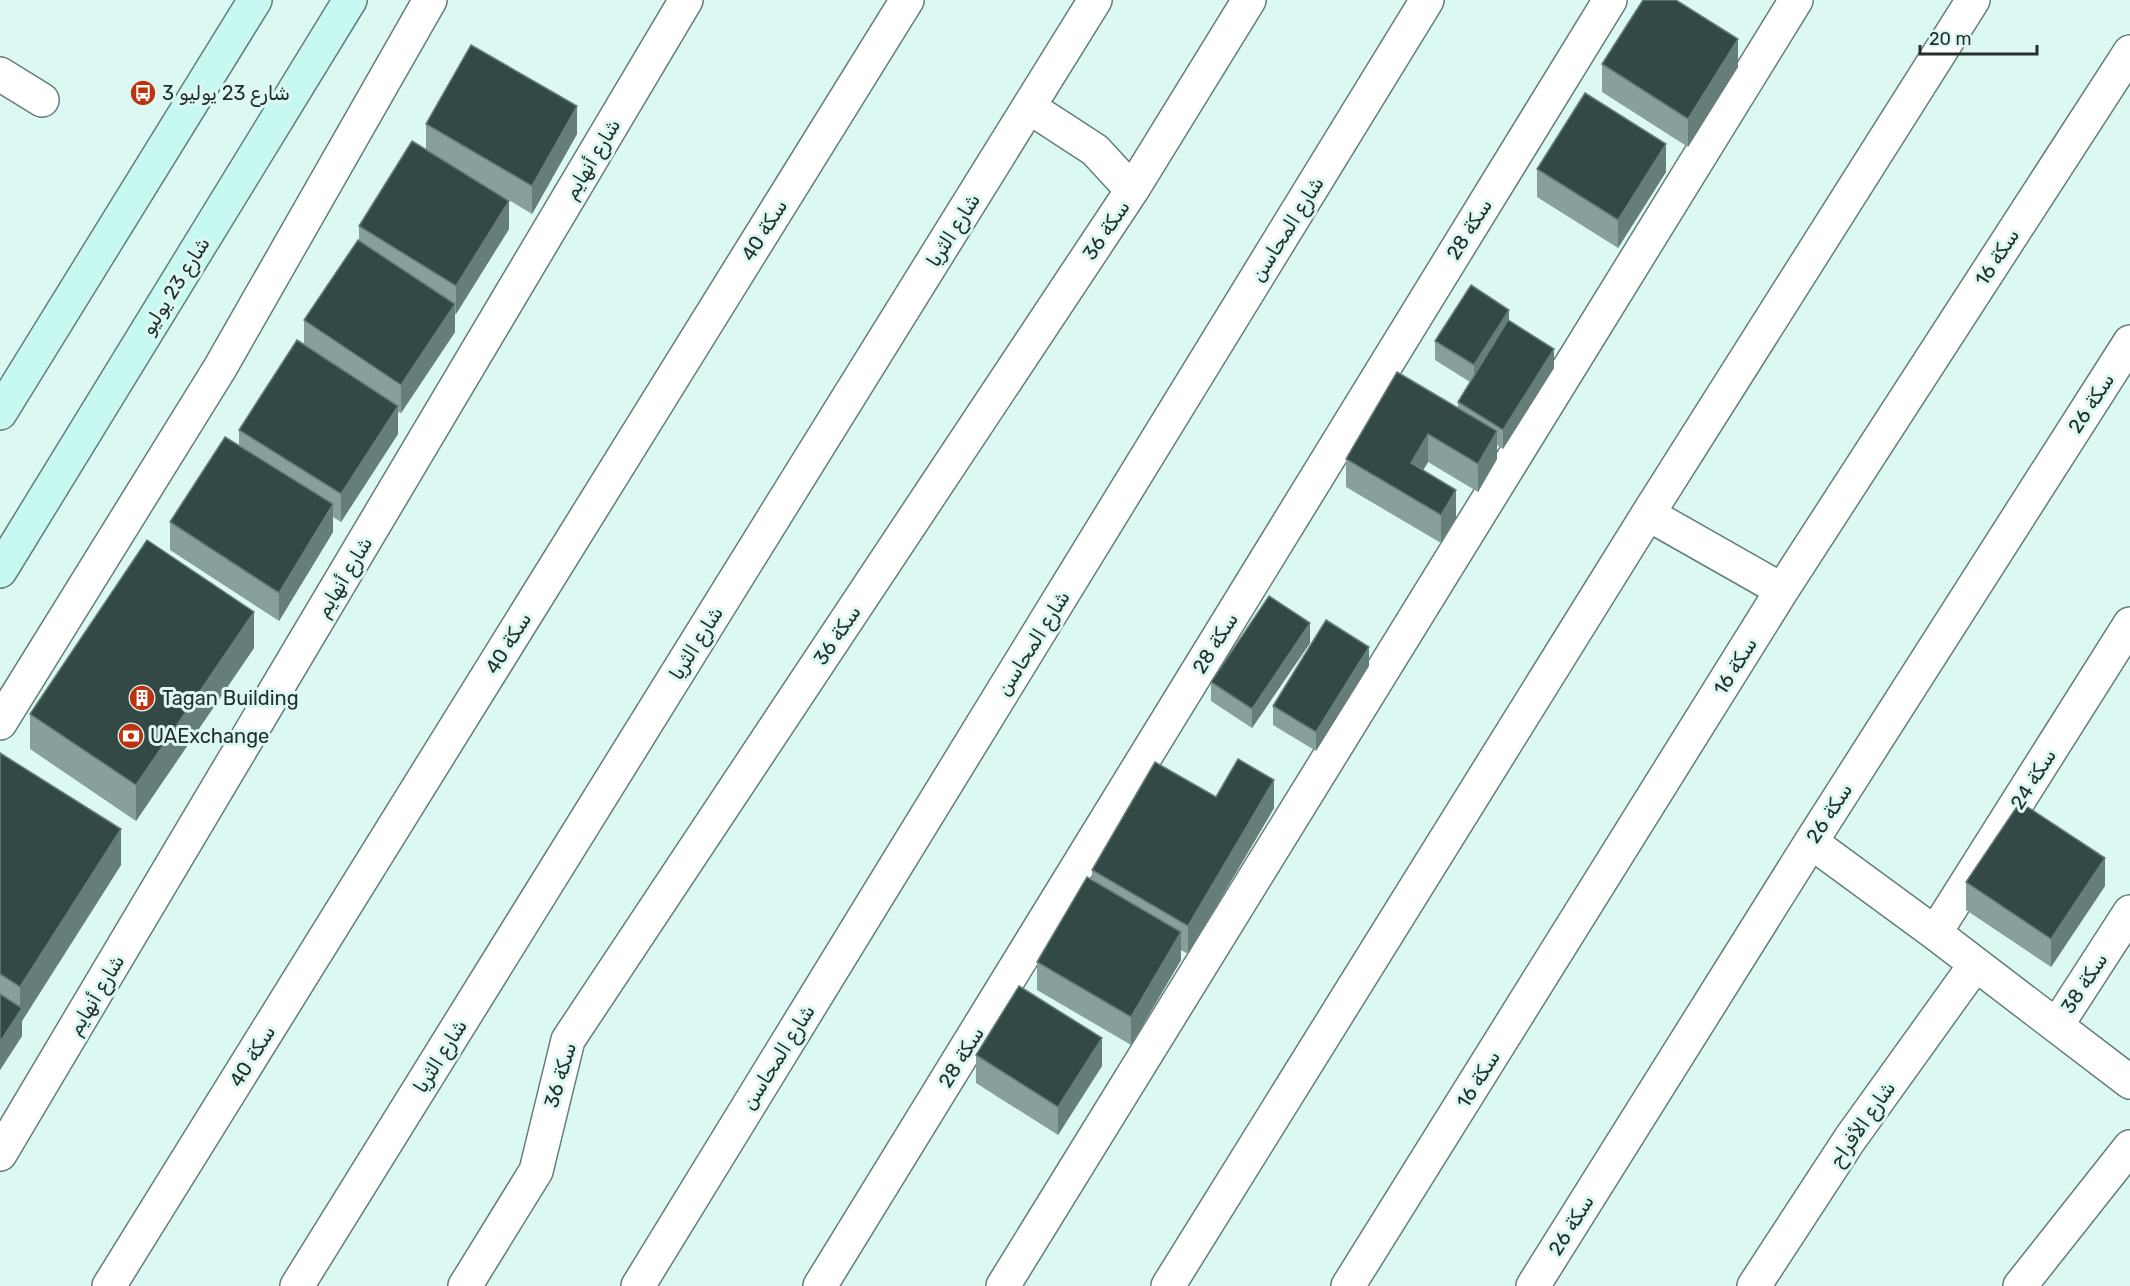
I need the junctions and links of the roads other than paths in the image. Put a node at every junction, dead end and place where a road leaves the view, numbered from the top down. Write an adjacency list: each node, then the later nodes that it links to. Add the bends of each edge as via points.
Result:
1 (255, 0): 18 (main road)
2 (350, 0): 20 (main road, شارع 23 يوليو)
3 (430, 0): 23 (street, via 220,368)
4 (686, 0): 31 (street, شارع أنهايم)
5 (907, 0): 32 (street, سكة 40)
6 (1095, 0): 15 (street, شارع الثريا)
7 (1249, 0): 16 (street, سكة 36)
8 (1427, 0): 35 (street, شارع المحاسن)
9 (1610, 0): 36 (street, سكة 28)
10 (1796, 0): 37 (street)
11 (1973, 0): 19 (street)
12 (2130, 52): 21 (street, سكة 16)
13 (0, 74): 14 (street)
14 (42, 100)
15 (1029, 107): 16 (street, via 1095,150); 33 (street, شارع الثريا)
16 (1132, 190): 34 (street, سكة 36, via 568,1040 536,1171)
17 (2130, 342): 24 (street, سكة 26)
18 (3, 404)
19 (1648, 514): 21 (street); 38 (street)
20 (0, 571)
21 (1782, 590): 39 (street, سكة 16)
22 (2130, 624): 26 (street, سكة 24)
23 (0, 723)
24 (1811, 842): 26 (street); 40 (street, سكة 26)
25 (2130, 912): 28 (street, سكة 38)
26 (1935, 933): 27 (street)
27 (1975, 965): 28 (street); 41 (street, شارع الأفراح, via 1850,1139)
28 (2057, 1025): 29 (street)
29 (2130, 1083)
30 (2130, 1147): 42 (street)
31 (0, 1154)
32 (109, 1286)
33 (297, 1286)
34 (465, 1286)
35 (638, 1286)
36 (820, 1286)
37 (1003, 1286)
38 (1168, 1286)
39 (1348, 1286)
40 (1533, 1286)
41 (1754, 1286)
42 (2020, 1286)

